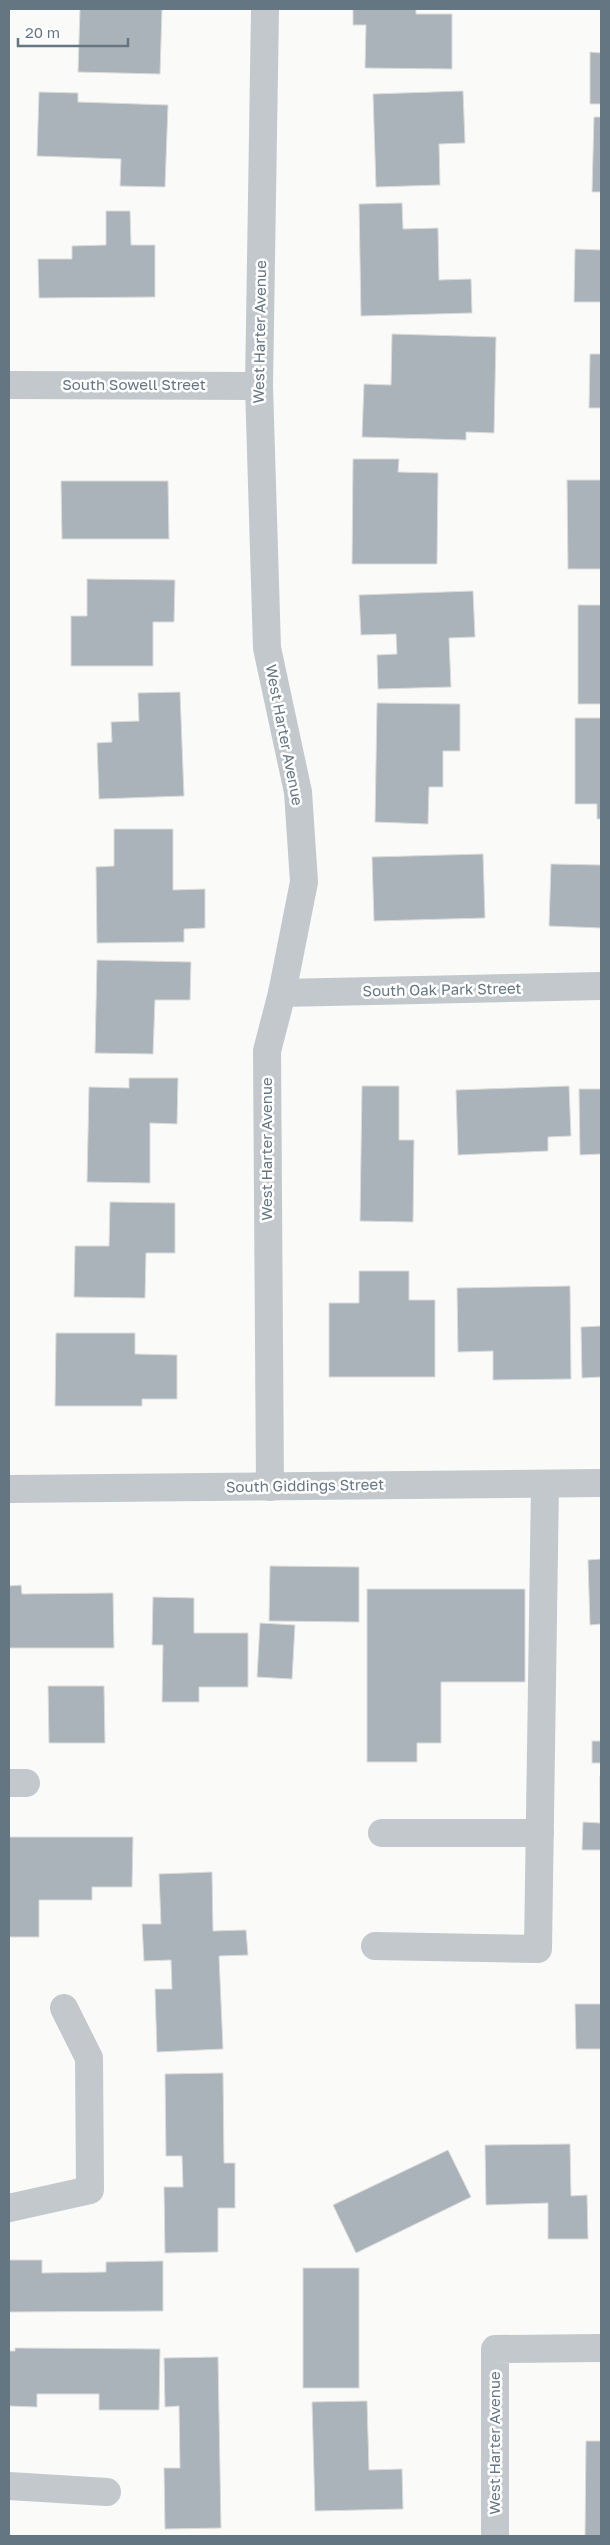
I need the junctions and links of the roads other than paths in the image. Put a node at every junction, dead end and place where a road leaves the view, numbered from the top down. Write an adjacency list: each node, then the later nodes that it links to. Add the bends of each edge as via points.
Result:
1 (265, 9): 3 (street, West Harter Avenue)
2 (9, 385): 3 (street, South Sowell Street)
3 (259, 386): 5 (street, West Harter Avenue, via 266,648 298,792 304,882)
4 (601, 986): 5 (street, South Oak Park Street)
5 (282, 994): 8 (street, West Harter Avenue, via 266,1051)
6 (601, 1483): 7 (street, South Giddings Street)
7 (545, 1484): 8 (street, South Giddings Street); 11 (street)
8 (270, 1486): 9 (street, South Giddings Street)
9 (9, 1489)
10 (382, 1833): 11 (street)
11 (540, 1833): 12 (street, via 538,1949)
12 (375, 1946)
13 (64, 2008): 14 (street, via 89,2058 90,2190)
14 (9, 2208)
15 (601, 2348): 18 (street, West Harter Avenue, via 495,2349)
16 (9, 2486): 17 (street)
17 (107, 2492)
18 (495, 2536)

